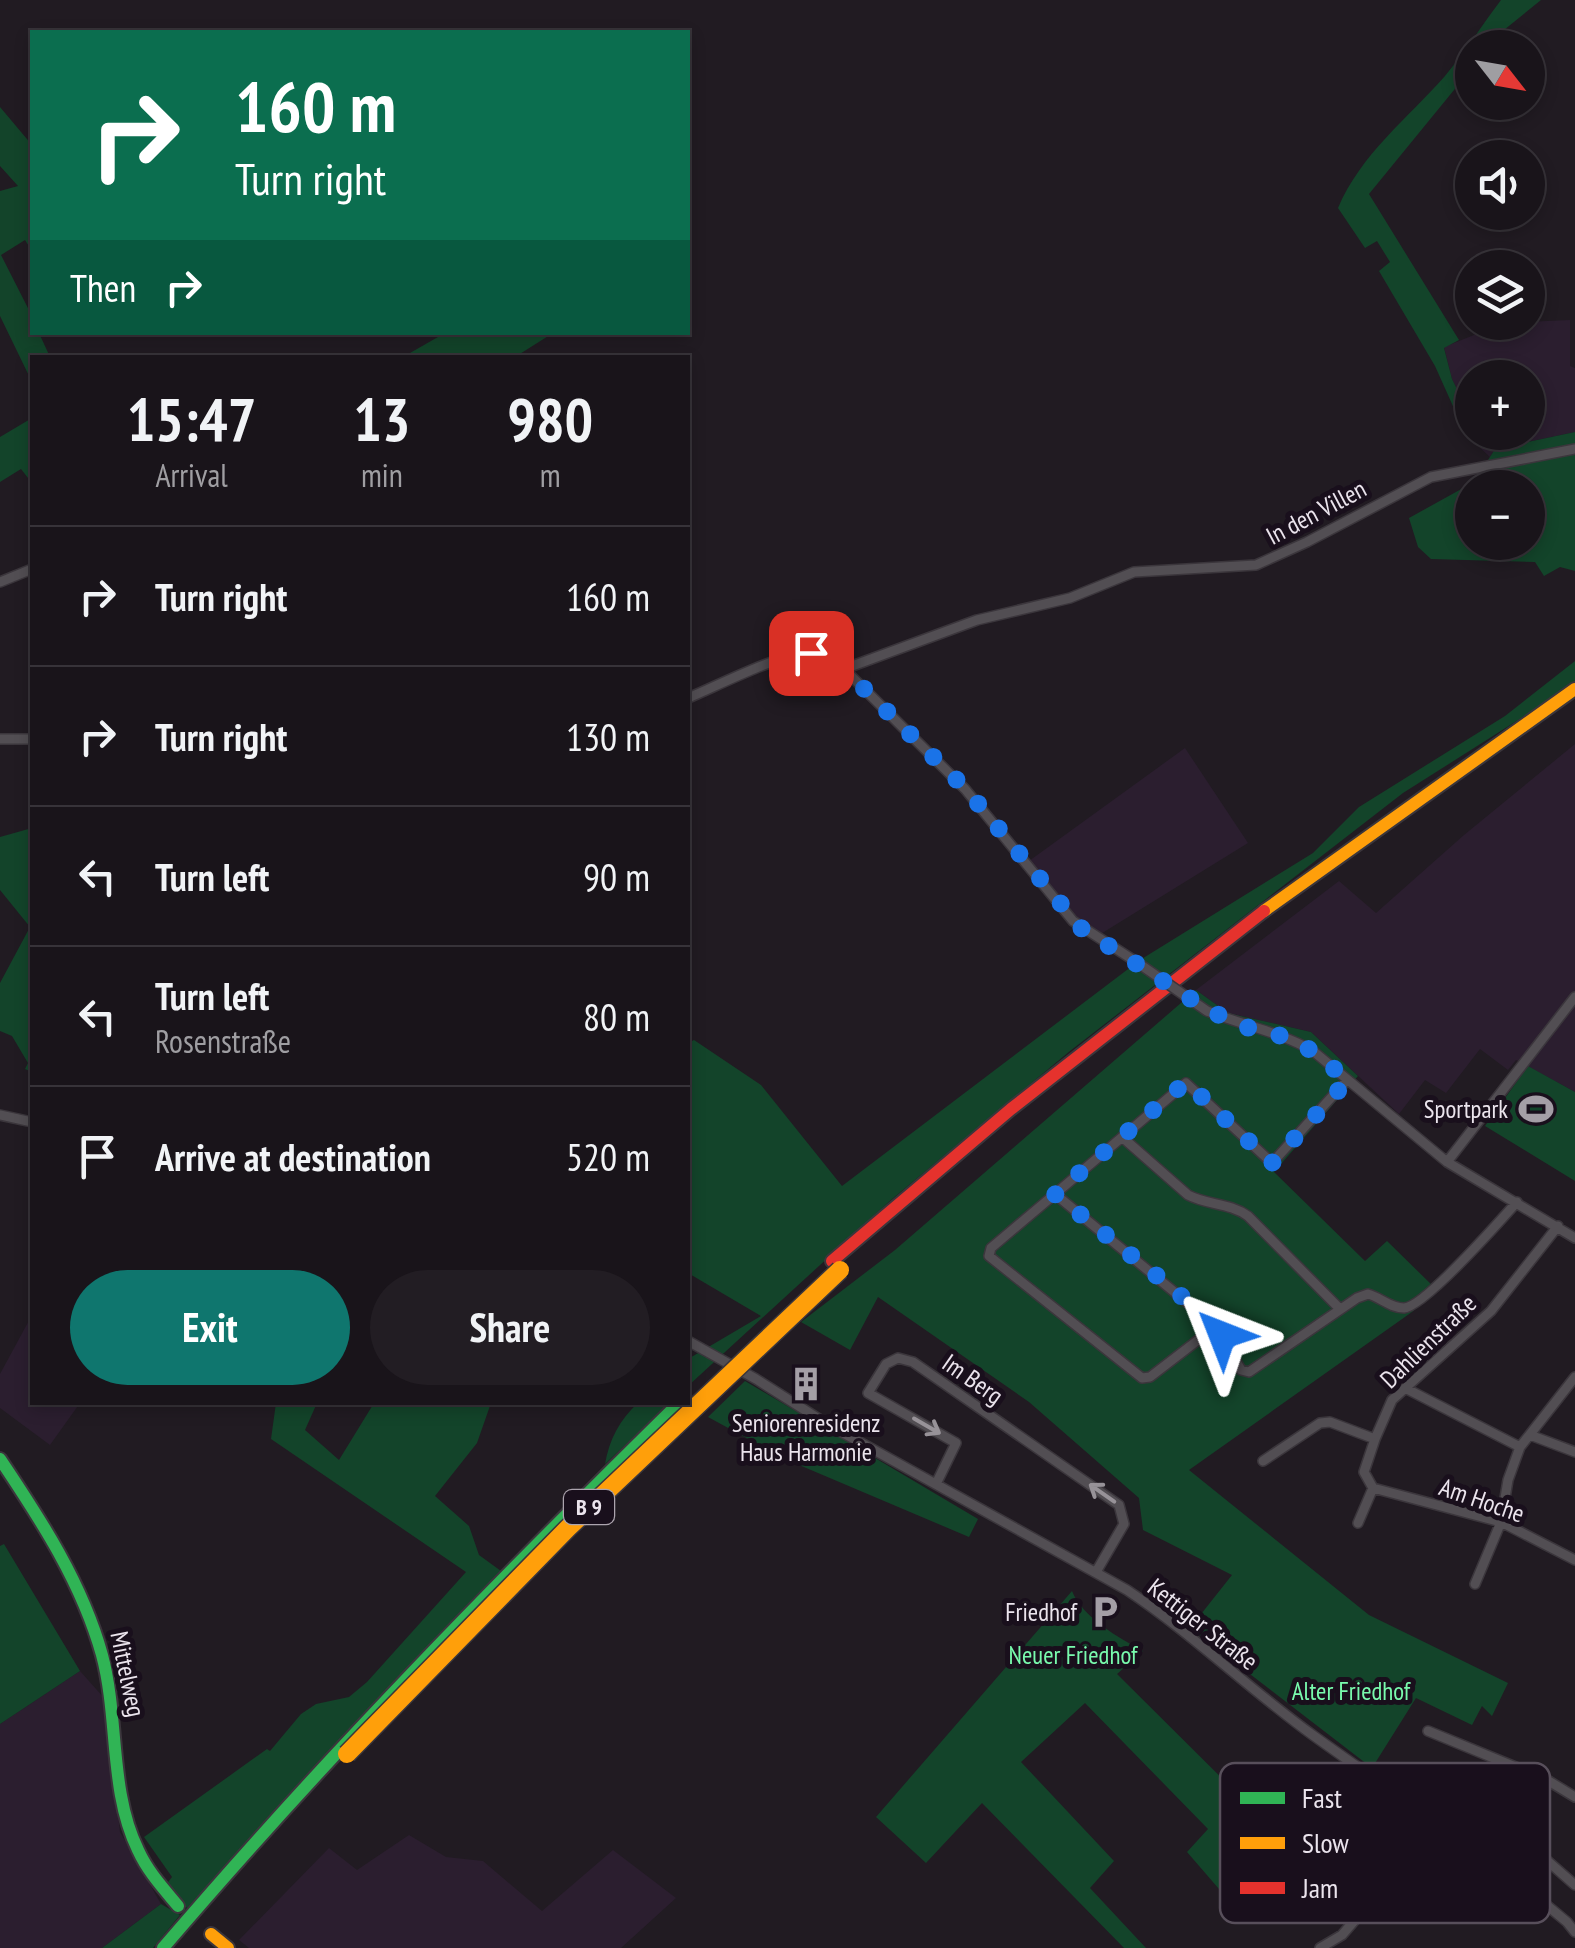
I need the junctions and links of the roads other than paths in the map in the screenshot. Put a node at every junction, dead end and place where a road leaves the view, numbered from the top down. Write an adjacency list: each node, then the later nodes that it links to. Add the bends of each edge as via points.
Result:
1 (1575, 449): 4 (street, In den Villen, via 1432,476 1256,565 1134,572)
2 (30, 570): 3 (street)
3 (0, 582)
4 (844, 669): 6 (street, via 811,653); 11 (street, bridge, via 966,789 1073,921 1208,1010 1290,1038)
5 (1575, 689): 20 (main road, B 9, via 1233,931 1024,1097)
6 (690, 697)
7 (1575, 704): 20 (main road, B 9, via 1242,939)
8 (0, 738): 9 (street)
9 (30, 739)
10 (1575, 997): 15 (street)
11 (1348, 1080): 14 (street, via 1272,1163 1186,1082); 15 (street)
12 (0, 1115): 13 (street)
13 (30, 1122)
14 (1122, 1137): 16 (street); 21 (street, via 1199,1201 1248,1216)
15 (1447, 1162): 17 (street)
16 (1055, 1194): 22 (street); 22 (street, via 988,1256 1142,1378)
17 (1517, 1202): 18 (street); 21 (street, via 1414,1305 1396,1307 1368,1294)
18 (1558, 1226): 19 (street); 25 (street, Dahlienstraße, via 1491,1310)
19 (1575, 1238)
20 (836, 1266): 26 (main road, B 9); 42 (main road, B 9, bridge)
21 (1339, 1308): 22 (street, via 1249,1372 1241,1370)
22 (1215, 1328)
23 (690, 1342): 34 (street, Kettiger Straße)
24 (1575, 1377): 28 (street)
25 (1405, 1388): 29 (street, Dahlienstraße); 30 (street)
26 (690, 1393)
27 (677, 1405): 42 (main road, B 9, via 559,1520)
28 (1530, 1435): 30 (street); 31 (street)
29 (1374, 1439): 33 (street, via 1330,1422); 35 (street, via 1364,1472)
30 (1520, 1447): 37 (street)
31 (1575, 1452)
32 (0, 1459): 49 (main road, Mittelweg, via 75,1578 108,1683 127,1828 148,1871)
33 (1263, 1461)
34 (936, 1484): 39 (street, Kettiger Straße); 39 (street, Im Berg, one-way to 34, via 1124,1524 1119,1505 898,1358 886,1364 868,1393 956,1443)
35 (1373, 1488): 36 (street); 37 (street, Am Hoche)
36 (1358, 1522)
37 (1501, 1522): 38 (street, Am Hoche); 40 (street)
38 (1575, 1560)
39 (1096, 1572): 43 (street, Kettiger Straße, via 1157,1610)
40 (1475, 1584)
41 (1428, 1731): 44 (street)
42 (344, 1750): 56 (main road, B 9); 57 (main road, B 9)
43 (1352, 1763)
44 (1506, 1763)
45 (1550, 1782): 46 (street)
46 (1575, 1797)
47 (1550, 1863): 48 (street)
48 (1575, 1885)
49 (178, 1906)
50 (1550, 1908): 52 (street, Kettiger Straße)
51 (1575, 1912): 52 (street)
52 (1567, 1922): 54 (street, Kettiger Straße)
53 (1352, 1923): 59 (street)
54 (1575, 1932)
55 (211, 1934): 58 (main road)
56 (163, 1948)
57 (178, 1948)
58 (228, 1948)
59 (1320, 1948)

